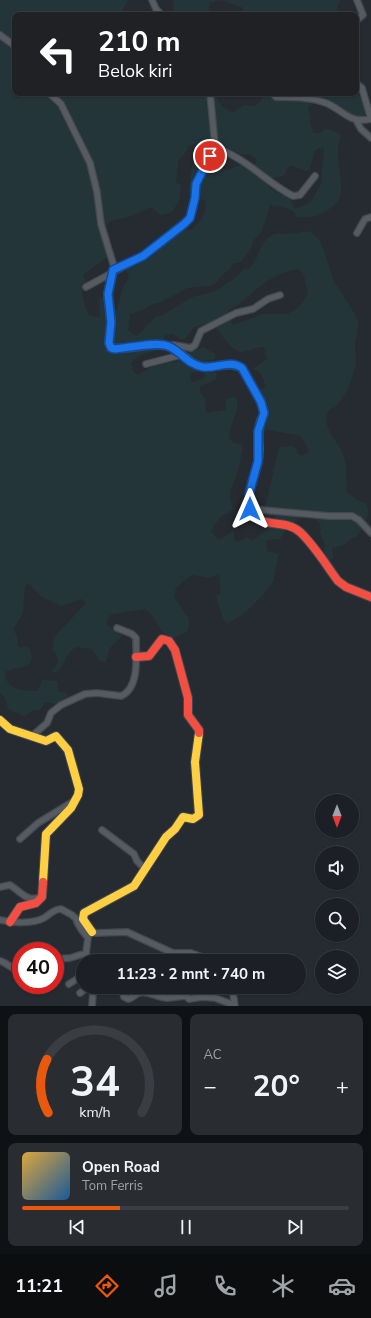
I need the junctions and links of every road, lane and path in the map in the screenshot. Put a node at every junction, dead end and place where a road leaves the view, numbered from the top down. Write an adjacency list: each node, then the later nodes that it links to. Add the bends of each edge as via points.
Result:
1 (152, 0): 3 (street)
2 (357, 0): 4 (street, via 363,15)
3 (159, 12)
4 (359, 18)
5 (0, 35): 6 (street)
6 (12, 44)
7 (359, 86): 11 (street)
8 (52, 96): 18 (street, via 61,104 90,163 101,224)
9 (210, 96): 14 (street, via 215,132)
10 (275, 96): 12 (street, via 322,101)
11 (371, 119): 12 (street)
12 (356, 120): 13 (street)
13 (371, 138)
14 (214, 148): 15 (street, via 234,155 272,184 293,196 300,195); 18 (street, via 196,184 190,218 143,256)
15 (315, 176)
16 (371, 217): 17 (street, via 365,219)
17 (357, 233)
18 (114, 270): 19 (street); 21 (street, via 108,294 111,348)
19 (86, 287)
20 (280, 295): 21 (street, via 201,331 191,348 174,344)
21 (168, 346): 22 (street)
22 (181, 355): 23 (street); 24 (street, via 201,367 228,364 240,366 261,402 264,413 258,431 258,461 249,494)
23 (146, 364)
24 (250, 509): 25 (street, via 352,516); 26 (street, via 257,520 282,524 299,531 338,581)
25 (371, 533)
26 (371, 597)
27 (117, 628): 28 (street, via 135,636)
28 (136, 657): 30 (street, via 134,678 125,694 85,694 61,705 51,713 47,723); 34 (street, via 149,656 160,639 169,641 175,650 187,693 188,715 199,730 195,762 198,815 193,819 180,819)
29 (0, 720): 30 (street, via 10,729)
30 (32, 736): 31 (street, via 46,741 56,736 66,746 79,789)
31 (76, 800): 33 (street, via 38,823); 36 (street, via 46,834)
32 (102, 830): 34 (street, via 134,854)
33 (20, 839)
34 (145, 868): 40 (street, via 134,886 84,913 83,919)
35 (0, 887): 36 (street, via 12,885 28,898 39,898)
36 (43, 894): 39 (street, via 36,903 20,907)
37 (76, 918): 39 (street, via 66,911 57,909 42,919); 40 (street); 41 (street, via 88,938)
38 (0, 920): 39 (street)
39 (10, 922)
40 (92, 932): 42 (street, via 127,932 173,953)
41 (86, 953): 43 (street)
42 (194, 954)
43 (64, 958)
44 (0, 961): 45 (street)
45 (12, 968)
46 (76, 980): 47 (street)
47 (69, 984)
48 (92, 994): 54 (street)
49 (123, 994): 50 (street, via 128,999)
50 (139, 994)
51 (149, 994): 53 (street, via 167,998 186,996 189,1000 215,998)
52 (233, 994): 53 (street)
53 (234, 1005)
54 (92, 1006)

